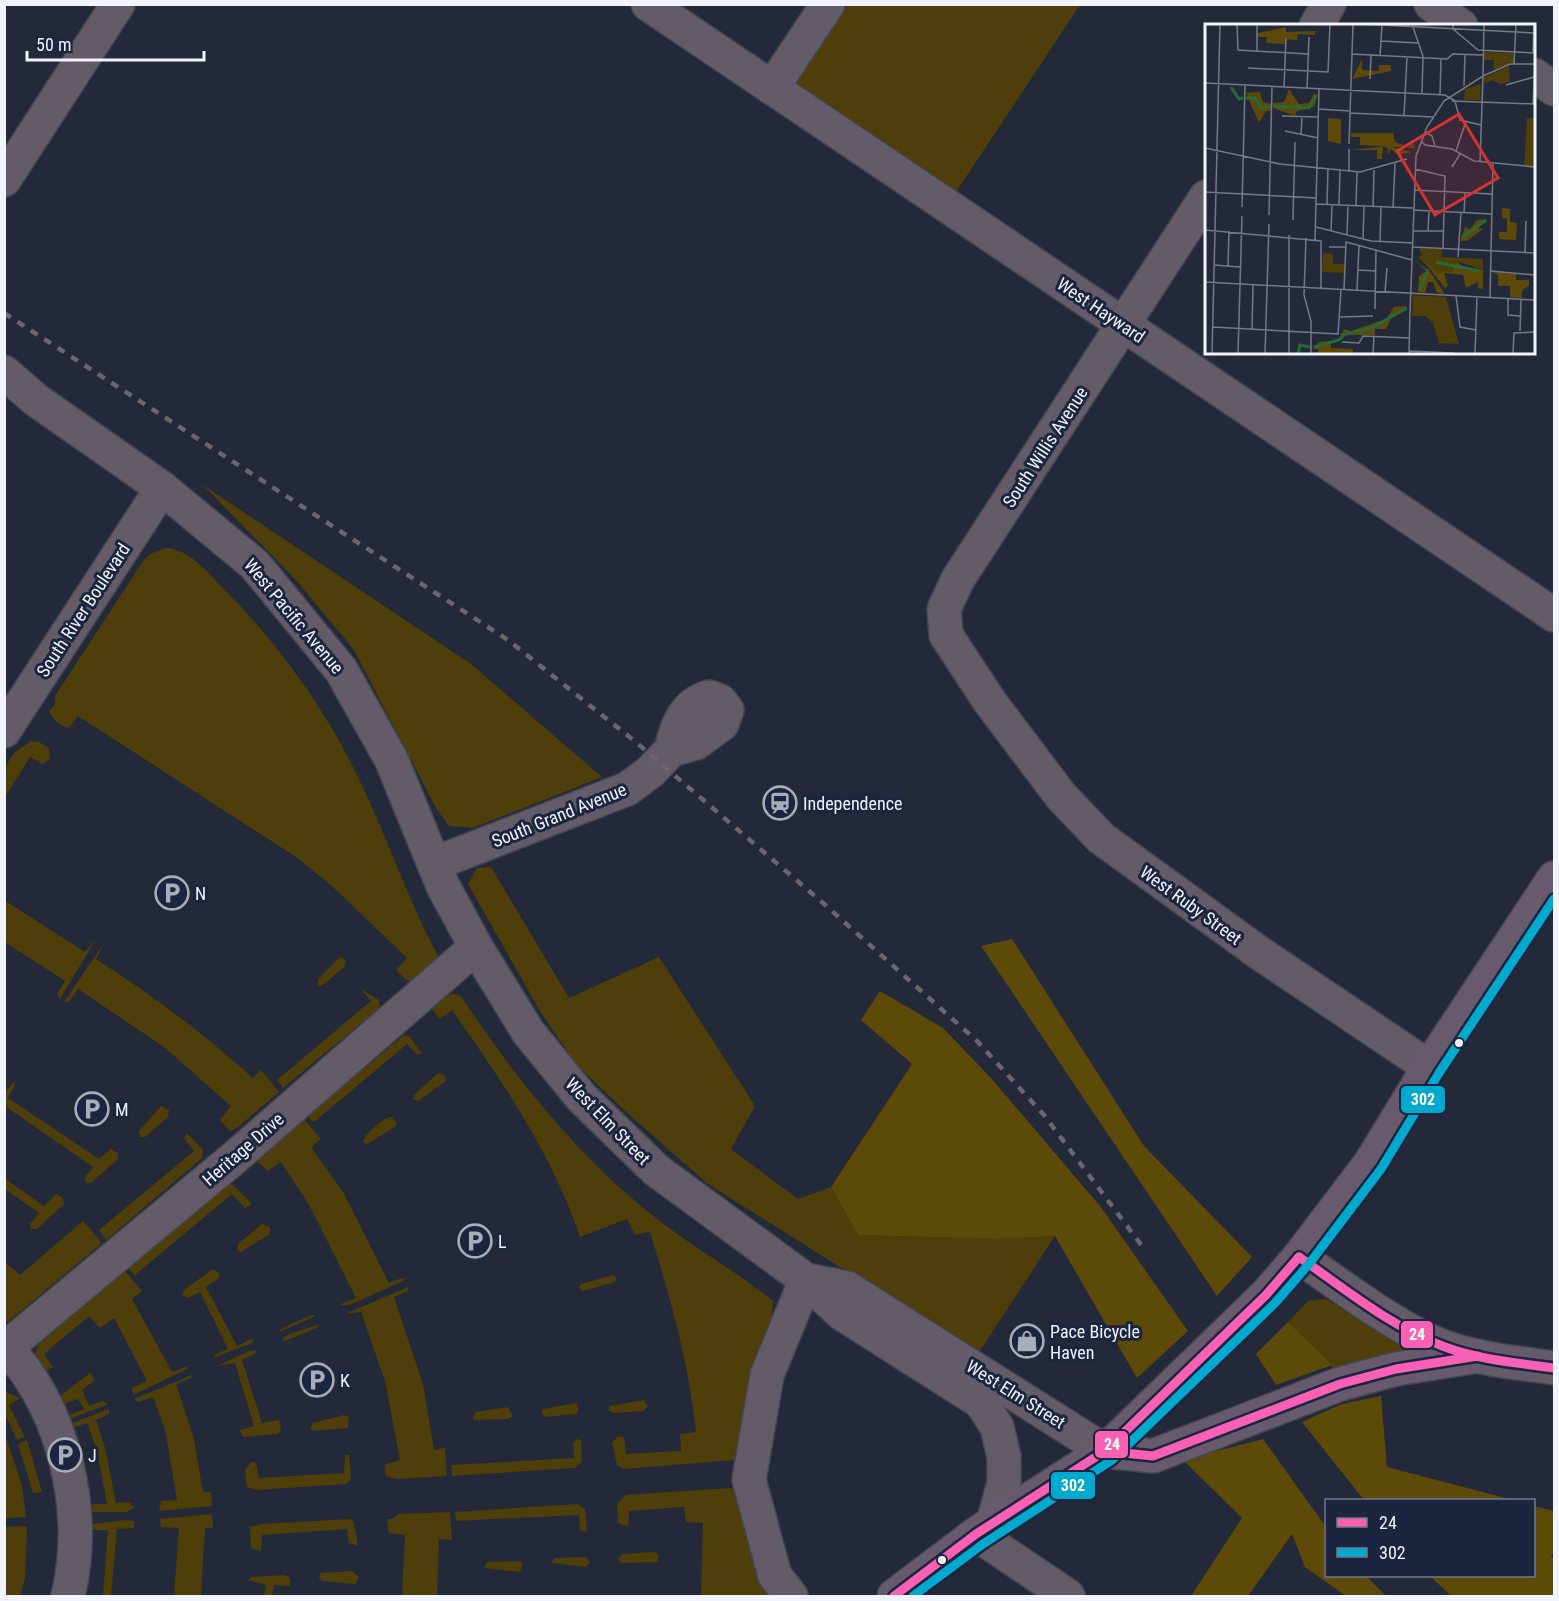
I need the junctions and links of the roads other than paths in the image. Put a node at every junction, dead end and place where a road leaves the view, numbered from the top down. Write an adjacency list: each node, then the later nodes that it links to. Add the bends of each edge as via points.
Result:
1 (118, 4): 11 (street)
2 (648, 4): 9 (street, West Hayward)
3 (828, 4): 9 (street)
4 (1329, 4): 6 (street)
5 (1431, 4): 7 (street)
6 (1317, 24)
7 (1458, 24)
8 (1535, 76): 10 (street)
9 (772, 88): 13 (street, West Hayward)
10 (1554, 89)
11 (4, 180)
12 (1205, 199): 13 (street, South Willis Avenue)
13 (1125, 326): 16 (street, West Hayward); 17 (street, South Willis Avenue, via 958,579 944,609 946,635)
14 (4, 372): 15 (street, West Pacific Avenue, via 36,400)
15 (162, 488): 18 (street, South River Boulevard); 20 (street, West Pacific Avenue, via 255,565 341,670 391,759)
16 (1554, 615)
17 (990, 702): 23 (street, West Ruby Street, via 1061,796 1101,838 1258,952)
18 (4, 731)
19 (671, 750): 20 (street, South Grand Avenue, via 627,789)
20 (436, 863): 22 (street, West Pacific Avenue, via 443,886)
21 (1554, 878): 23 (main road)
22 (476, 947): 25 (street, West Elm Street, via 528,1032 582,1098 686,1194); 26 (street, Heritage Drive, via 227,1163)
23 (1429, 1068): 24 (main road, via 1371,1161)
24 (1299, 1257): 27 (street, via 1400,1325 1434,1342); 30 (main road, via 1266,1295)
25 (806, 1280): 29 (street, West Elm Street, via 841,1313); 30 (street, West Elm Street, via 847,1288); 33 (street, via 767,1375 749,1480 775,1576)
26 (6, 1346): 32 (street, via 35,1386 68,1470 75,1519 75,1554)
27 (1478, 1356): 28 (street); 30 (main road, via 1396,1369 1340,1384 1154,1456)
28 (1554, 1368)
29 (981, 1402): 30 (street, West Elm Street, via 1001,1405 1057,1440); 31 (street, West Elm Street, via 997,1427 1004,1457 1004,1483)
30 (1105, 1451): 31 (main road)
31 (985, 1528): 34 (main road); 35 (street)
32 (68, 1596)
33 (791, 1596)
34 (894, 1596)
35 (1068, 1596)

